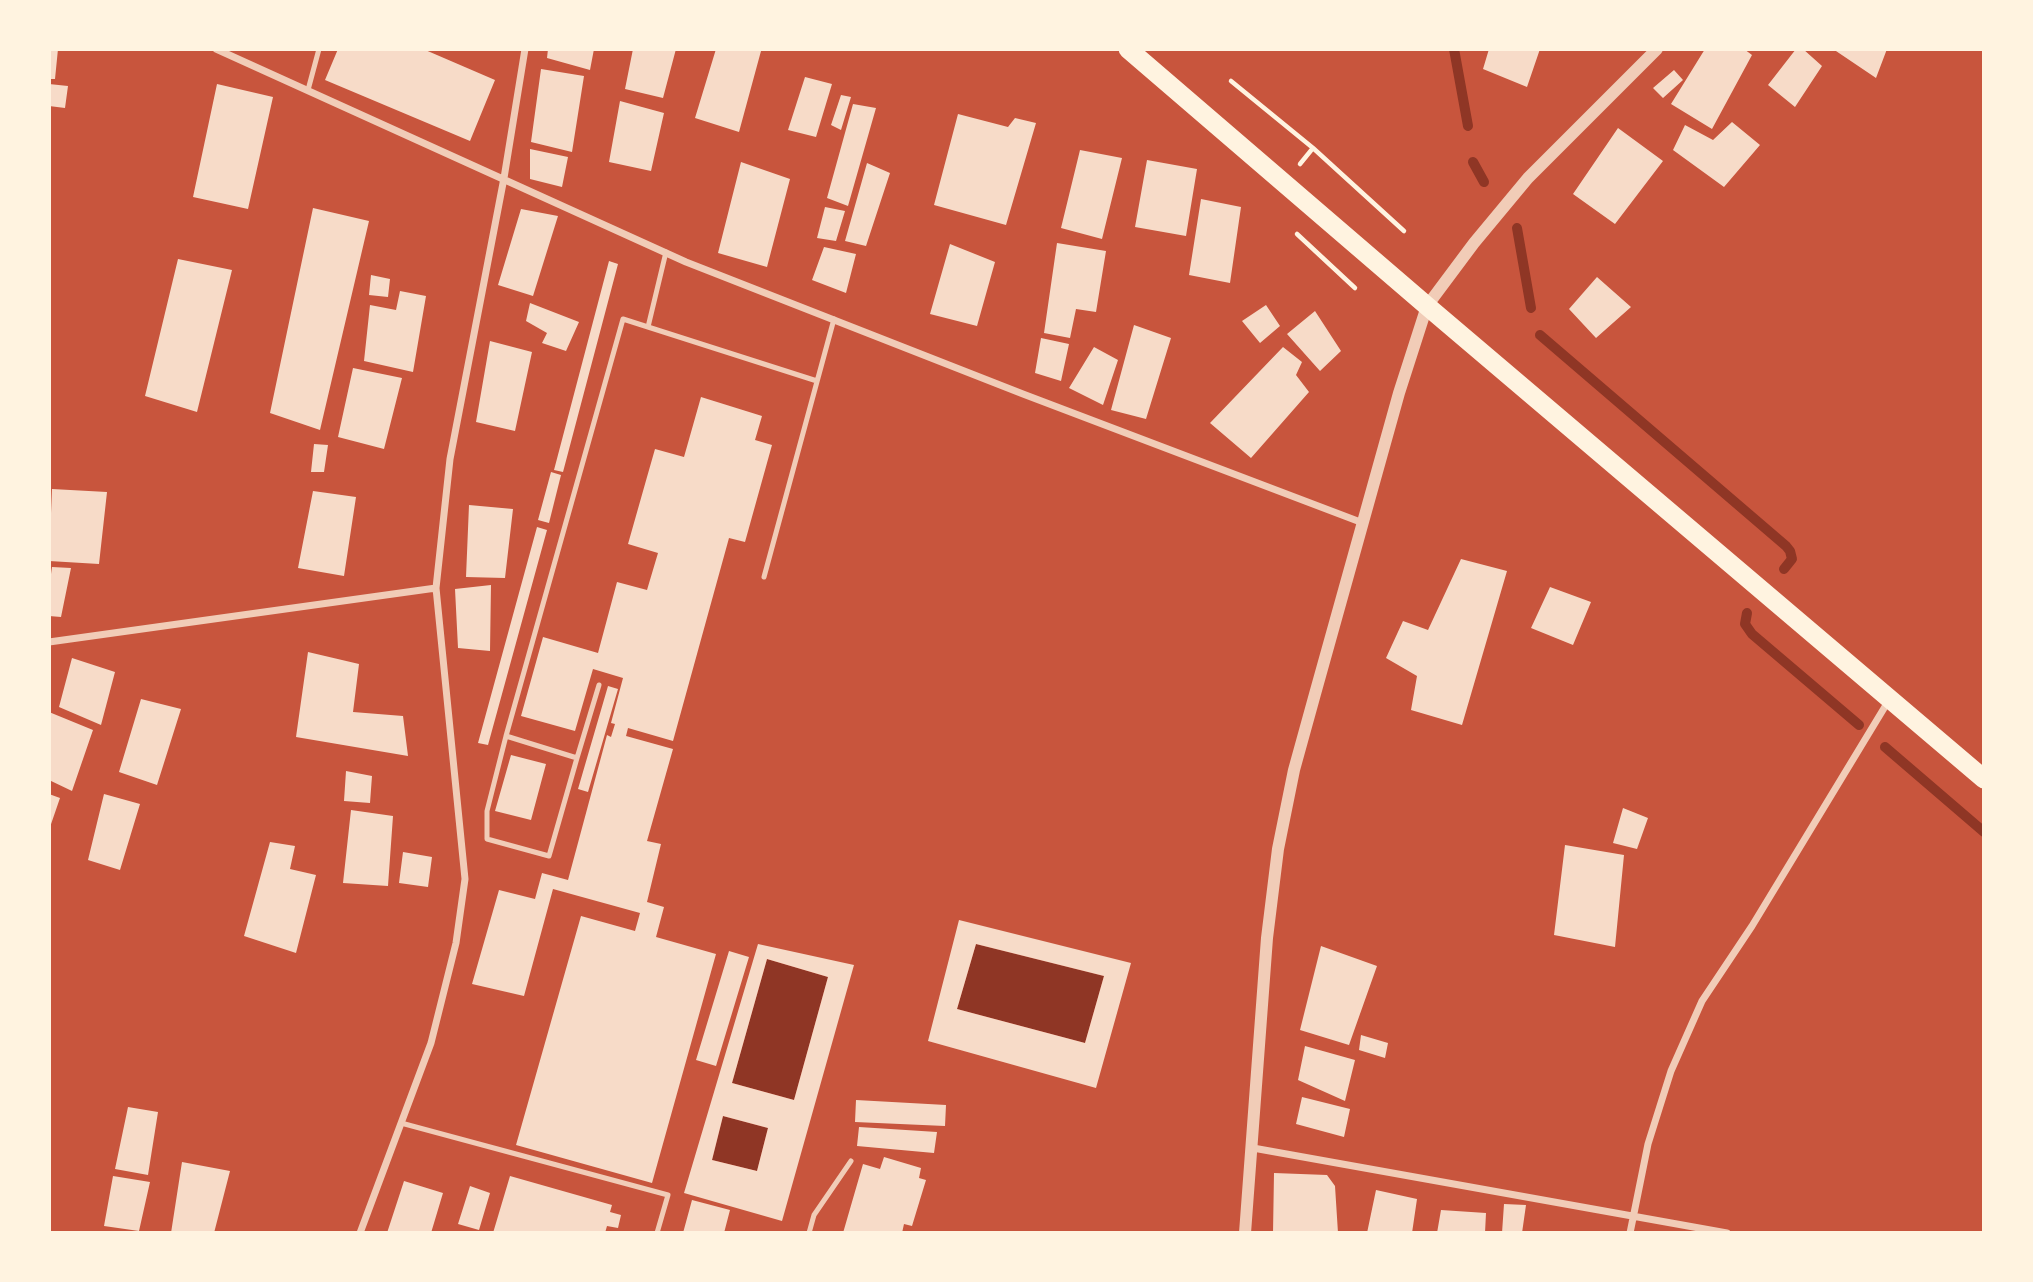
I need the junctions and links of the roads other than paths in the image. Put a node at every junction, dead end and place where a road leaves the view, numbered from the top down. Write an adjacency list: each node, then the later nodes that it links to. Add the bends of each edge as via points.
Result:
1 (216, 49): 6 (street)
2 (319, 49): 6 (lane)
3 (525, 49): 7 (street)
4 (1128, 49): 9 (highway)
5 (1657, 49): 9 (street, via 1528,178)
6 (308, 90): 7 (street)
7 (504, 178): 8 (street); 15 (street, via 450,459)
8 (666, 252): 10 (street); 11 (lane)
9 (1427, 306): 13 (street); 18 (highway)
10 (834, 319): 12 (lane); 13 (street)
11 (648, 327): 12 (lane); 19 (lane, via 623,319)
12 (817, 381): 14 (lane)
13 (1363, 523): 23 (street, via 1294,769 1278,849)
14 (764, 577)
15 (436, 588): 16 (street); 22 (street, via 465,879 456,943 434,1030)
16 (49, 642)
17 (599, 685): 20 (lane)
18 (1891, 698): 21 (highway); 25 (street, via 1702,1001 1671,1071 1647,1144)
19 (506, 736): 20 (lane); 20 (lane, via 486,811 487,839 548,856)
20 (577, 758)
21 (1984, 779)
22 (401, 1123): 26 (street); 27 (lane, via 668,1195)
23 (1252, 1149): 25 (street); 29 (street)
24 (850, 1161): 28 (lane, via 814,1214)
25 (1633, 1217): 30 (street); 31 (street)
26 (360, 1233)
27 (657, 1233)
28 (809, 1233)
29 (1245, 1233)
30 (1630, 1233)
31 (1727, 1233)

